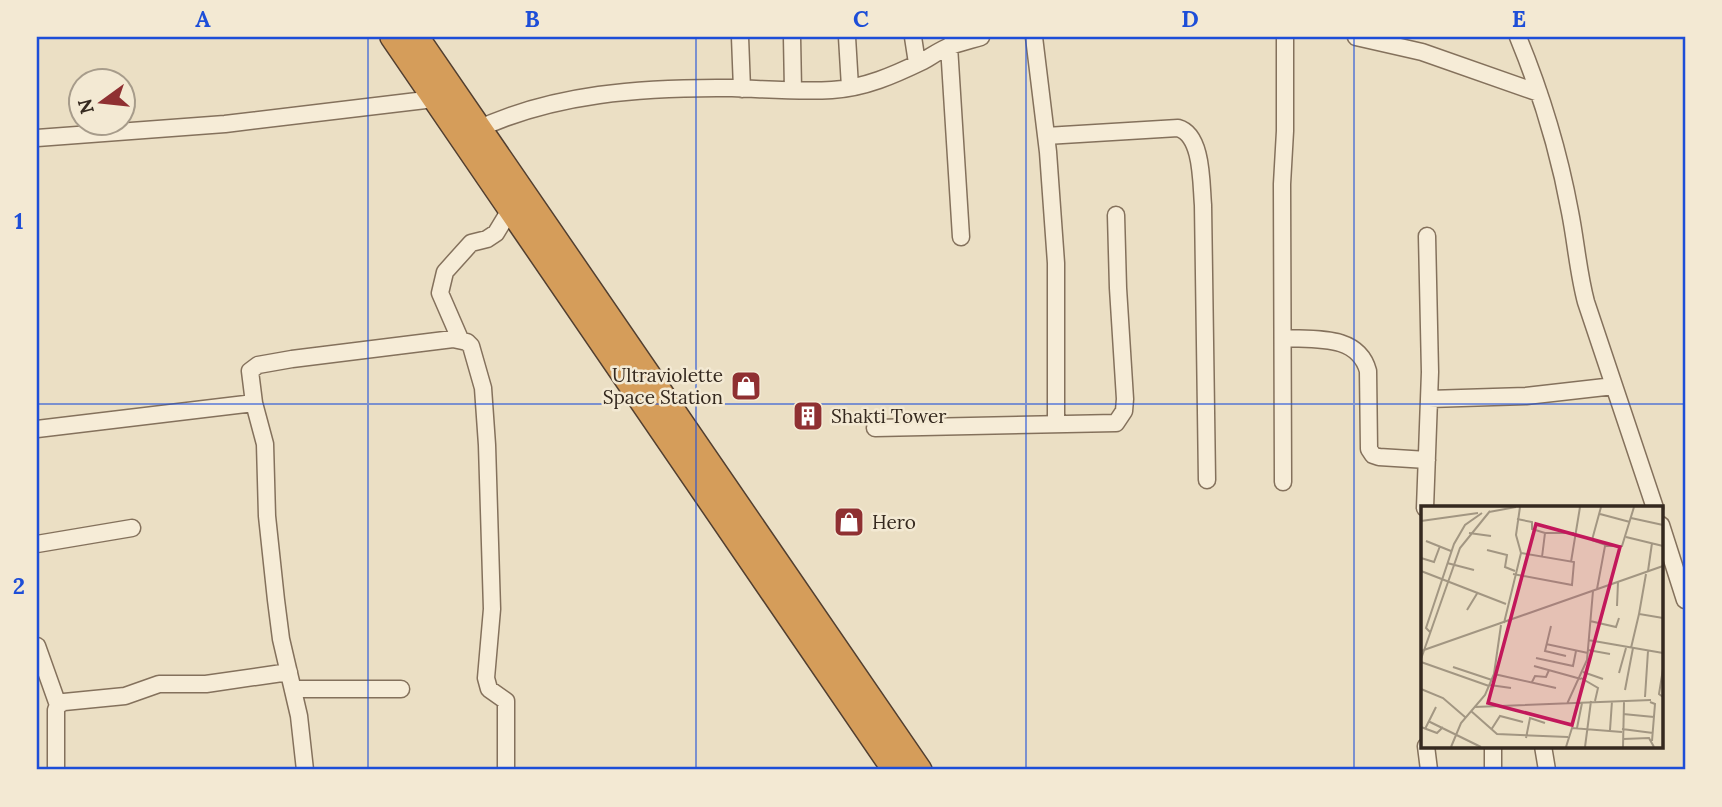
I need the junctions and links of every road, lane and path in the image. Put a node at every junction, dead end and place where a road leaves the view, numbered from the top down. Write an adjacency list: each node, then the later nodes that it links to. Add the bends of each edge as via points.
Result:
1 (392, 37): 18 (highway)
2 (417, 37): 19 (highway)
3 (740, 37): 15 (street)
4 (792, 37): 16 (street)
5 (847, 37): 14 (street)
6 (913, 37): 13 (street)
7 (981, 37): 12 (street)
8 (1034, 37): 20 (street)
9 (1285, 37): 26 (street)
10 (1356, 37): 17 (street, via 1422,52)
11 (1518, 37): 17 (street)
12 (949, 46): 13 (street); 25 (street)
13 (917, 63): 14 (street, via 890,77)
14 (850, 88): 16 (street)
15 (742, 89): 16 (street); 19 (street, via 675,88 580,98 502,119)
16 (793, 90)
17 (1539, 93): 28 (street, via 1570,212 1578,273)
18 (434, 99): 19 (highway); 21 (street, via 225,124)
19 (471, 133): 22 (highway); 55 (highway)
20 (1046, 136): 31 (street, via 1056,263); 35 (street, via 1163,128 1178,128 1191,135 1200,166 1203,205)
21 (37, 138)
22 (510, 210): 27 (street, via 496,233 471,243 445,272 440,293); 54 (highway)
23 (1116, 215): 31 (street, via 1124,411 1116,423 1108,425)
24 (1427, 236): 29 (street)
25 (961, 237)
26 (1283, 338): 34 (street, via 1352,346 1366,361 1368,371 1369,449 1379,457); 36 (street)
27 (460, 339): 30 (street, via 258,365 250,371); 53 (street, via 471,346 486,411 492,609 486,678 489,689 506,701)
28 (1614, 386): 29 (street, via 1526,396); 38 (street)
29 (1429, 399): 34 (street)
30 (254, 403): 33 (street); 44 (street, via 265,444 267,516)
31 (1056, 424): 32 (street)
32 (875, 428)
33 (37, 429)
34 (1427, 460): 37 (street)
35 (1207, 480)
36 (1283, 482)
37 (1425, 506)
38 (1655, 506)
39 (132, 528): 41 (street)
40 (1662, 529): 42 (street)
41 (37, 544)
42 (1685, 600)
43 (37, 646): 47 (street)
44 (289, 672): 45 (street); 47 (street, via 206,684 159,684 125,696)
45 (293, 689): 46 (street); 52 (street)
46 (401, 689)
47 (58, 705): 51 (street)
48 (1426, 748): 56 (street)
49 (1493, 748): 57 (street)
50 (1543, 748): 58 (street)
51 (55, 770)
52 (305, 770)
53 (506, 770)
54 (894, 770)
55 (920, 770)
56 (1429, 770)
57 (1493, 770)
58 (1547, 770)

